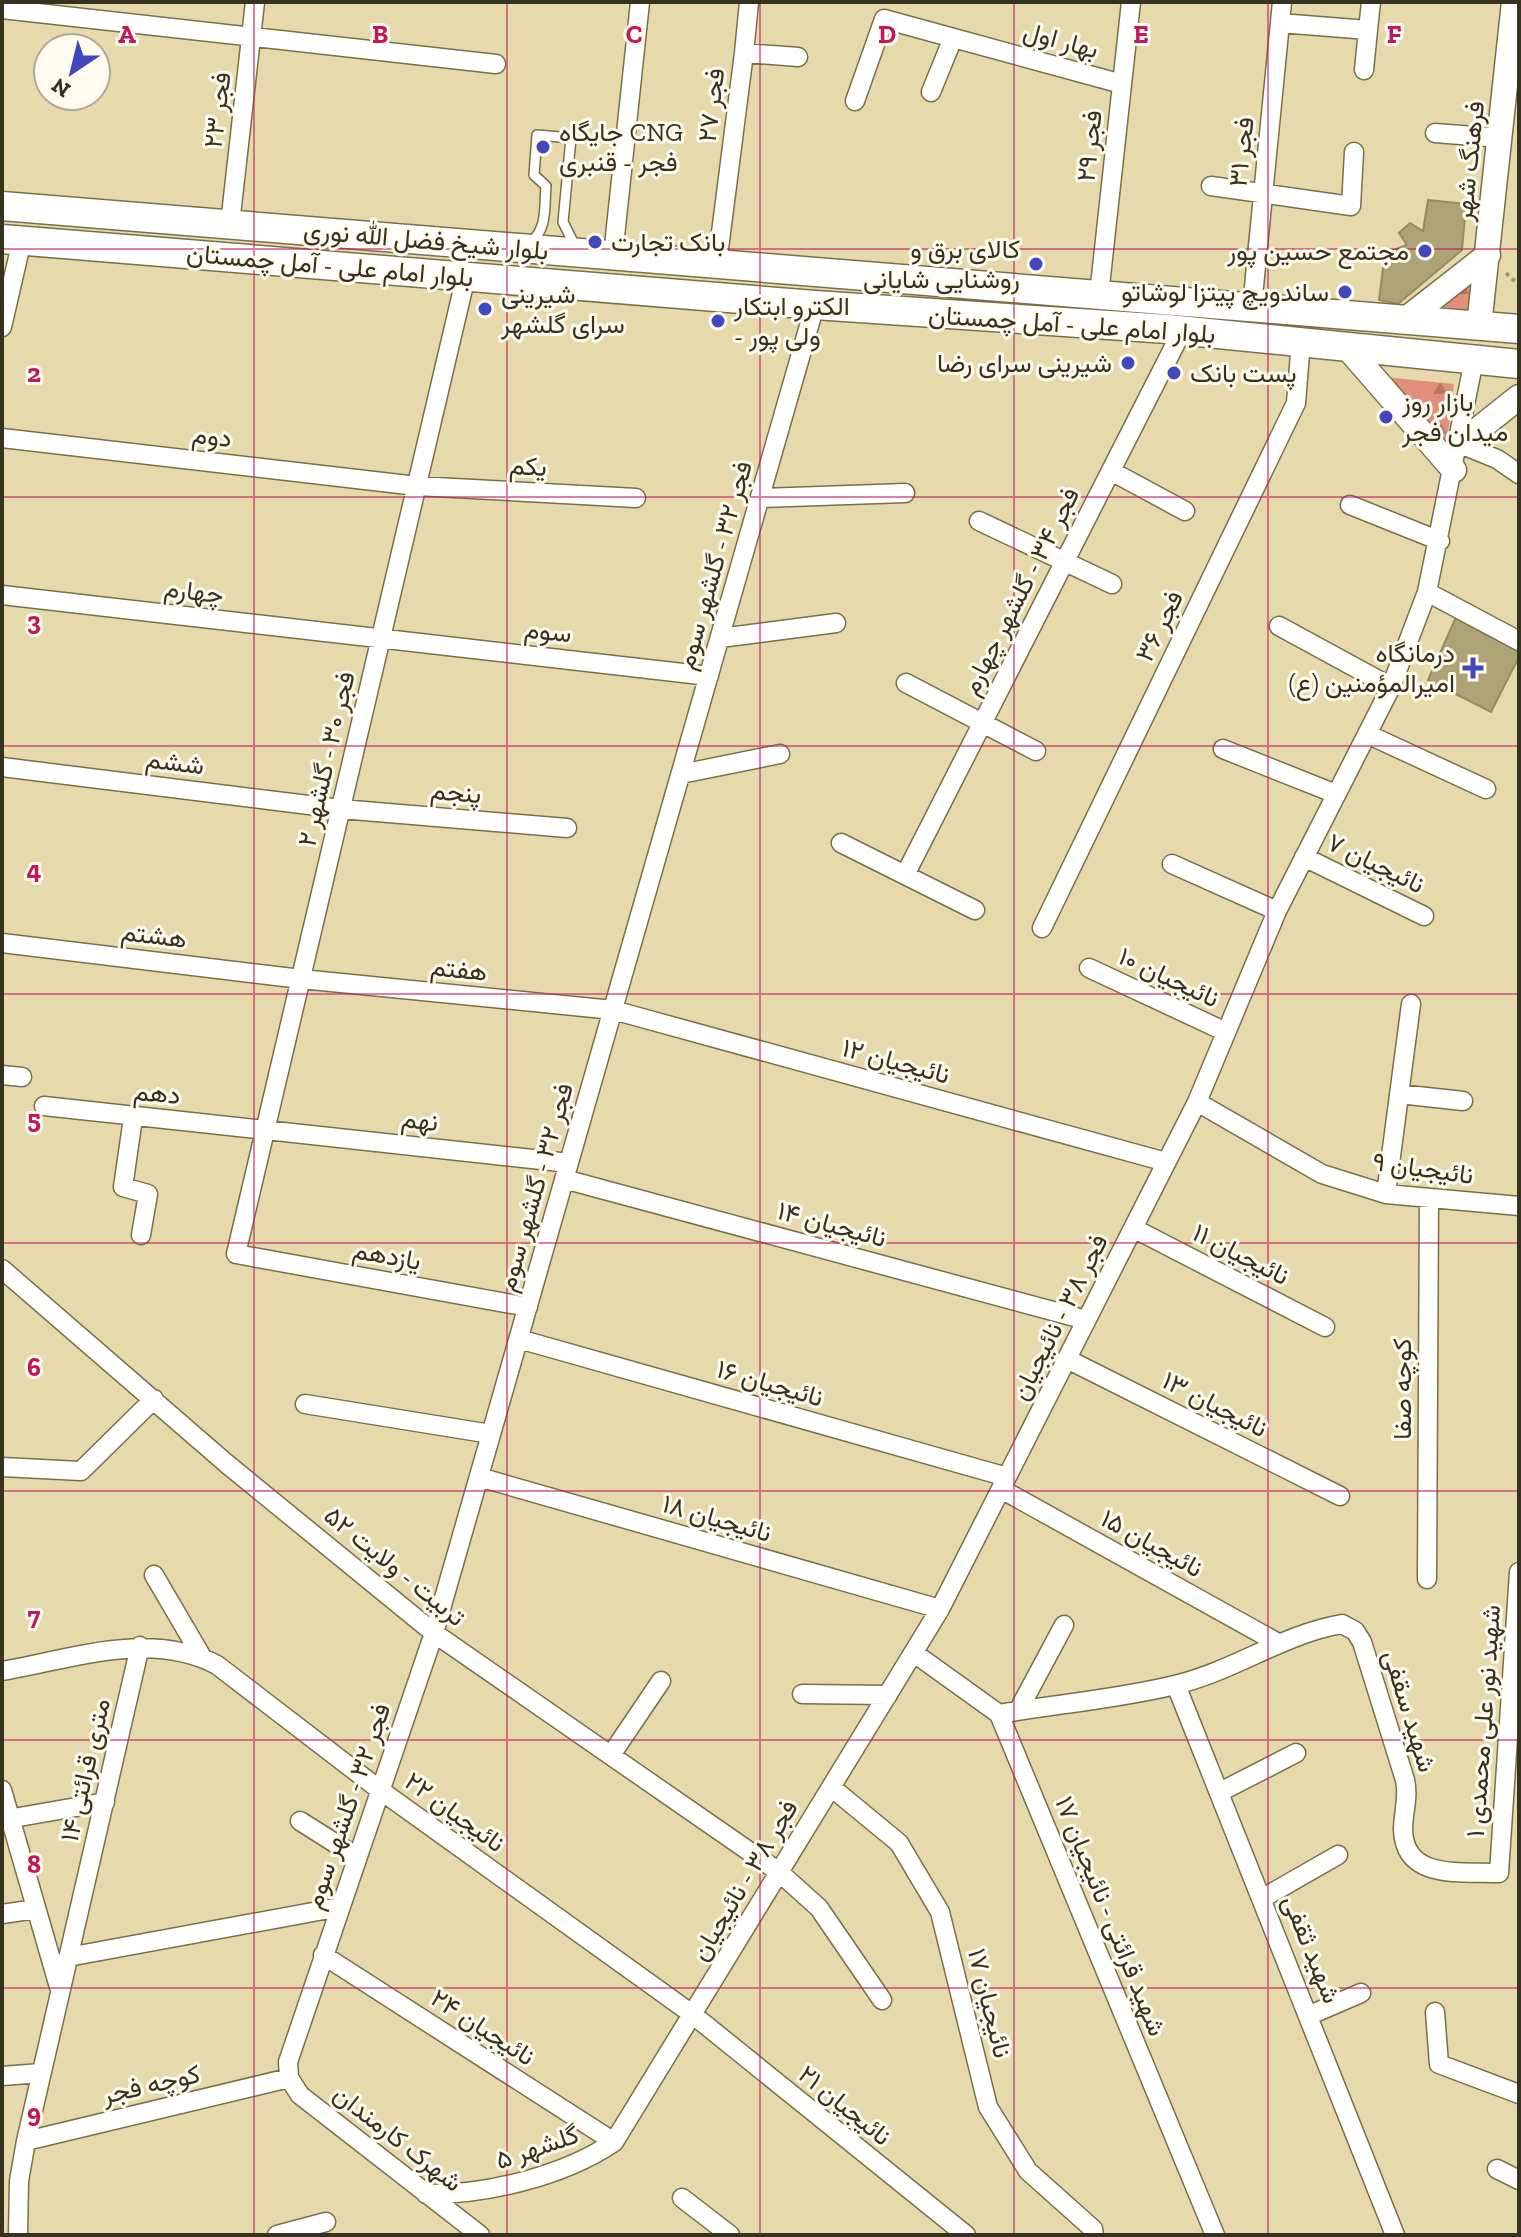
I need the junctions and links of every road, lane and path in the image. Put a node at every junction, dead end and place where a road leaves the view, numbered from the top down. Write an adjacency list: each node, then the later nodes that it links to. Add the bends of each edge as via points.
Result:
1 (255, 2): 11 (street, فجر ۲۳)
2 (640, 2): 30 (street)
3 (749, 2): 13 (street)
4 (1131, 2): 17 (street, فجر ۲۹)
5 (1282, 2): 9 (street, فجر ۳۱)
6 (1371, 2): 10 (street)
7 (2, 9): 11 (street)
8 (1515, 15): 21 (main road, فرهنگ شهر)
9 (1280, 23): 10 (street); 24 (street, فجر ۳۱)
10 (1368, 30): 16 (street)
11 (252, 38): 15 (street); 26 (street, فجر ۲۳)
12 (953, 38): 17 (street, بهار اول); 18 (street); 19 (street, بهار اول, via 884,19)
13 (744, 53): 14 (street, فجر ۲۷); 32 (street, فجر ۲۷)
14 (798, 57)
15 (496, 64)
16 (1364, 70)
17 (1122, 84): 34 (street, فجر ۲۹)
18 (931, 92)
19 (855, 101)
20 (1435, 133): 21 (street)
21 (1500, 138): 31 (main road, فرهنگ شهر)
22 (1354, 152): 24 (street, via 1351,206)
23 (1211, 186): 24 (street)
24 (1263, 194): 36 (street, فجر ۳۱)
25 (2, 206): 26 (main road, بلوار شیخ فضل الله نوری)
26 (230, 224): 28 (main road, بلوار شیخ فضل الله نوری)
27 (12, 239): 33 (main road, بلوار امام علی - آمل چمستان); 39 (street)
28 (524, 248): 29 (main road, بلوار شیخ فضل الله نوری); 29 (lane, via 539,236 544,221 546,186 534,175 537,135 571,138 563,222)
29 (578, 252): 30 (main road, بلوار شیخ فضل الله نوری)
30 (613, 255): 32 (main road, بلوار شیخ فضل الله نوری)
31 (1488, 255): 37 (main road); 38 (main road, فرهنگ شهر)
32 (717, 264): 34 (main road, بلوار شیخ فضل الله نوری)
33 (466, 276): 35 (main road, بلوار امام علی - آمل چمستان); 52 (street, فجر ۳۰ - گلشهر ۲)
34 (1099, 295): 36 (main road, بلوار شیخ فضل الله نوری)
35 (815, 305): 41 (main road, بلوار امام علی - آمل چمستان); 55 (street, فجر ۳۲ - گلشهر سوم)
36 (1252, 307): 37 (main road, بلوار شیخ فضل الله نوری)
37 (1405, 320): 38 (main road, بلوار شیخ فضل الله نوری)
38 (1479, 326): 40 (main road, بلوار شیخ فضل الله نوری); 44 (main road)
39 (2, 327)
40 (1519, 329)
41 (1182, 331): 42 (main road, بلوار امام علی - آمل چمستان); 50 (street, فجر ۳۴ - گلشهر چهارم)
42 (1301, 341): 43 (main road, بلوار امام علی - آمل چمستان); 90 (street, فجر ۳۶, via 1296,403)
43 (1345, 345): 44 (main road, بلوار امام علی - آمل چمستان); 49 (main road)
44 (1474, 360): 45 (main road, بلوار امام علی - آمل چمستان); 48 (street, فجر ۳۸ - نائیجیان)
45 (1519, 364)
46 (1519, 397): 48 (main road)
47 (2, 438): 52 (street, دوم)
48 (1460, 444): 49 (street, فجر ۳۸ - نائیجیان); 51 (street)
49 (1454, 470): 59 (street, فجر ۳۸ - نائیجیان)
50 (1111, 471): 57 (street); 60 (street, فجر ۳۴ - گلشهر چهارم)
51 (1519, 474)
52 (417, 486): 54 (street, یکم); 67 (street, فجر ۳۰ - گلشهر ۲)
53 (905, 493): 55 (street)
54 (636, 498)
55 (760, 498): 66 (street, فجر ۳۲ - گلشهر سوم)
56 (1350, 505): 59 (street)
57 (1185, 511)
58 (979, 521): 60 (street)
59 (1440, 541): 62 (street, فجر ۳۸ - نائیجیان)
60 (1065, 561): 61 (street); 72 (street, فجر ۳۴ - گلشهر چهارم)
61 (1112, 584)
62 (1427, 592): 68 (street); 71 (street, فجر ۳۸ - نائیجیان)
63 (2, 595): 67 (street, چهارم)
64 (836, 623): 66 (street)
65 (1279, 626): 71 (street)
66 (720, 638): 69 (street, فجر ۳۲ - گلشهر سوم)
67 (381, 639): 69 (street, سوم); 81 (street, فجر ۳۰ - گلشهر ۲)
68 (1519, 641)
69 (709, 676): 78 (street, فجر ۳۲ - گلشهر سوم)
70 (906, 683): 72 (street)
71 (1391, 687): 73 (street, فجر ۳۸ - نائیجیان)
72 (983, 721): 75 (street); 86 (street, فجر ۳۴ - گلشهر چهارم)
73 (1367, 734): 79 (street); 80 (street, فجر ۳۸ - نائیجیان)
74 (1223, 749): 80 (street)
75 (1036, 751)
76 (780, 754): 78 (street)
77 (2, 767): 81 (street, ششم)
78 (681, 774): 95 (street, فجر ۳۲ - گلشهر سوم)
79 (1486, 789)
80 (1336, 794): 84 (street, فجر ۳۸ - نائیجیان)
81 (341, 809): 82 (street, پنجم); 93 (street, فجر ۳۰ - گلشهر ۲)
82 (567, 828)
83 (841, 843): 86 (street)
84 (1304, 857): 88 (street, فجر ۳۸ - نائیجیان); 89 (street, نائیجیان ۷)
85 (1172, 864): 88 (street)
86 (905, 875): 87 (street)
87 (975, 910)
88 (1277, 911): 96 (street, فجر ۳۸ - نائیجیان)
89 (1424, 916)
90 (1042, 928)
91 (2, 943): 93 (street, هشتم)
92 (1089, 968): 96 (street, نائیجیان ۱۰)
93 (301, 979): 95 (street, هفتم); 104 (street, فجر ۳۰ - گلشهر ۲)
94 (1411, 1004): 99 (street)
95 (613, 1010): 105 (street, نائیجیان ۱۲); 106 (street, فجر ۳۲ - گلشهر سوم)
96 (1226, 1032): 101 (street, فجر ۳۸ - نائیجیان)
97 (2, 1075): 98 (street)
98 (22, 1077)
99 (1399, 1094): 100 (street); 107 (street)
100 (1463, 1101)
101 (1197, 1102): 105 (street, فجر ۳۸ - نائیجیان); 107 (street, نائیجیان ۹, via 1322,1174)
102 (44, 1106): 103 (street, دهم)
103 (133, 1118): 104 (street, دهم); 111 (street, via 123,1187 148,1194)
104 (266, 1128): 106 (street, نهم); 112 (street, فجر ۳۰ - گلشهر ۲)
105 (1166, 1162): 110 (street, فجر ۳۸ - نائیجیان)
106 (567, 1171): 114 (street, فجر ۳۲ - گلشهر سوم); 115 (street, نائیجیان ۱۴)
107 (1386, 1194): 108 (street, نائیجیان ۹)
108 (1429, 1199): 109 (street, نائیجیان ۹); 128 (street, کوچه صفا)
109 (1519, 1206)
110 (1133, 1228): 115 (street, فجر ۳۸ - نائیجیان); 116 (street, نائیجیان ۱۱)
111 (141, 1235)
112 (236, 1254): 114 (street, یازدهم)
113 (2, 1269): 119 (street, تربیت - ولایت ۵۲)
114 (528, 1307): 117 (street, فجر ۳۲ - گلشهر سوم)
115 (1086, 1320): 118 (street, فجر ۳۸ - نائیجیان)
116 (1325, 1327)
117 (519, 1339): 121 (street, فجر ۳۲ - گلشهر سوم); 124 (street, نائیجیان ۱۶)
118 (1067, 1359): 124 (street, فجر ۳۸ - نائیجیان); 125 (street, نائیجیان ۱۳)
119 (154, 1399): 122 (street, via 81,1471); 131 (street, تربیت - ولایت ۵۲)
120 (305, 1404): 121 (street)
121 (491, 1434): 123 (street, فجر ۳۲ - گلشهر سوم)
122 (2, 1467)
123 (479, 1477): 129 (street, نائیجیان ۱۸); 131 (street, فجر ۳۲ - گلشهر سوم)
124 (1004, 1483): 129 (street, فجر ۳۸ - نائیجیان); 132 (street, نائیجیان ۱۵)
125 (1340, 1496)
126 (1519, 1572): 154 (street, شهید نور علی محمدی ۱)
127 (154, 1575): 135 (street)
128 (1427, 1579)
129 (940, 1609): 134 (street, فجر ۳۸ - نائیجیان)
130 (1064, 1625): 141 (street)
131 (434, 1633): 143 (street, تربیت - ولایت ۵۲); 146 (street, فجر ۳۲ - گلشهر سوم)
132 (1278, 1643): 138 (street, شهید سقفی); 154 (street, شهید سقفی, via 1342,1624 1355,1631 1405,1780 1405,1845 1414,1862 1429,1870)
133 (140, 1646): 135 (street, نائیجیان ۲۲); 136 (street); 148 (street, ۱۴ متری قرائتی)
134 (914, 1653): 140 (street, فجر ۳۸ - نائیجیان); 141 (street)
135 (202, 1657): 146 (street, نائیجیان ۲۲)
136 (2, 1671)
137 (661, 1681): 143 (street)
138 (1176, 1685): 141 (street, شهید سقفی); 147 (street, شهید ثقفی)
139 (802, 1694): 140 (street)
140 (888, 1695): 144 (street, فجر ۳۸ - نائیجیان)
141 (1008, 1712): 185 (street, شهید قرائتی - نائیجیان ۱۷)
142 (1296, 1753): 147 (street)
143 (611, 1755): 153 (street, تربیت - ولایت ۵۲)
144 (831, 1787): 153 (street, فجر ۳۸ - نائیجیان); 184 (street, نائیجیان ۱۷, via 899,1843 940,1912 988,2107 1028,2171)
145 (2, 1790): 149 (street)
146 (380, 1790): 152 (street, فجر ۳۲ - گلشهر سوم); 165 (street, نائیجیان ۲۲)
147 (1220, 1792): 155 (street, شهید ثقفی)
148 (105, 1802): 149 (street); 160 (street, ۱۴ متری قرائتی)
149 (6, 1819): 157 (street)
150 (300, 1821): 152 (street)
151 (1338, 1855): 155 (street)
152 (357, 1857): 156 (street, فجر ۳۲ - گلشهر سوم)
153 (779, 1872): 163 (street, تربیت - ولایت ۵۲, via 819,1908); 165 (street, فجر ۳۸ - نائیجیان)
154 (1499, 1873)
155 (1263, 1898): 166 (street, شهید ثقفی)
156 (340, 1907): 159 (street, فجر ۳۲ - گلشهر سوم); 160 (street)
157 (36, 1909): 158 (street); 161 (street)
158 (2, 1914)
159 (323, 1955): 169 (street, فجر ۳۲ - گلشهر سوم, via 288,2062); 172 (street, نائیجیان ۲۴)
160 (68, 1957): 161 (street, ۱۴ متری قرائتی)
161 (60, 1988): 167 (street, ۱۴ متری قرائتی)
162 (1361, 1993): 166 (street)
163 (882, 2000)
164 (1435, 2012): 170 (street, via 1439,2064)
165 (692, 2014): 172 (street, فجر ۳۸ - نائیجیان); 179 (street, نائیجیان ۲۱)
166 (1310, 2015): 186 (street, شهید ثقفی)
167 (41, 2073): 168 (street); 171 (street, ۱۴ متری قرائتی)
168 (2, 2076)
169 (289, 2078): 171 (street, کوچه فجر); 176 (street, شهرک کارمندان, via 300,2095)
170 (1519, 2094)
171 (26, 2141): 175 (street, ۱۴ متری قرائتی)
172 (614, 2142): 176 (street, گلشهر ۵, via 583,2160 494,2189)
173 (1497, 2169): 174 (street)
174 (1519, 2180)
175 (10, 2182): 180 (street, ۱۴ متری قرائتی)
176 (426, 2194): 182 (street, شهرک کارمندان)
177 (682, 2198): 183 (street)
178 (326, 2222): 181 (street)
179 (960, 2233)
180 (18, 2235)
181 (277, 2235)
182 (480, 2235)
183 (730, 2235)
184 (1094, 2235)
185 (1215, 2235)
186 (1395, 2235)

